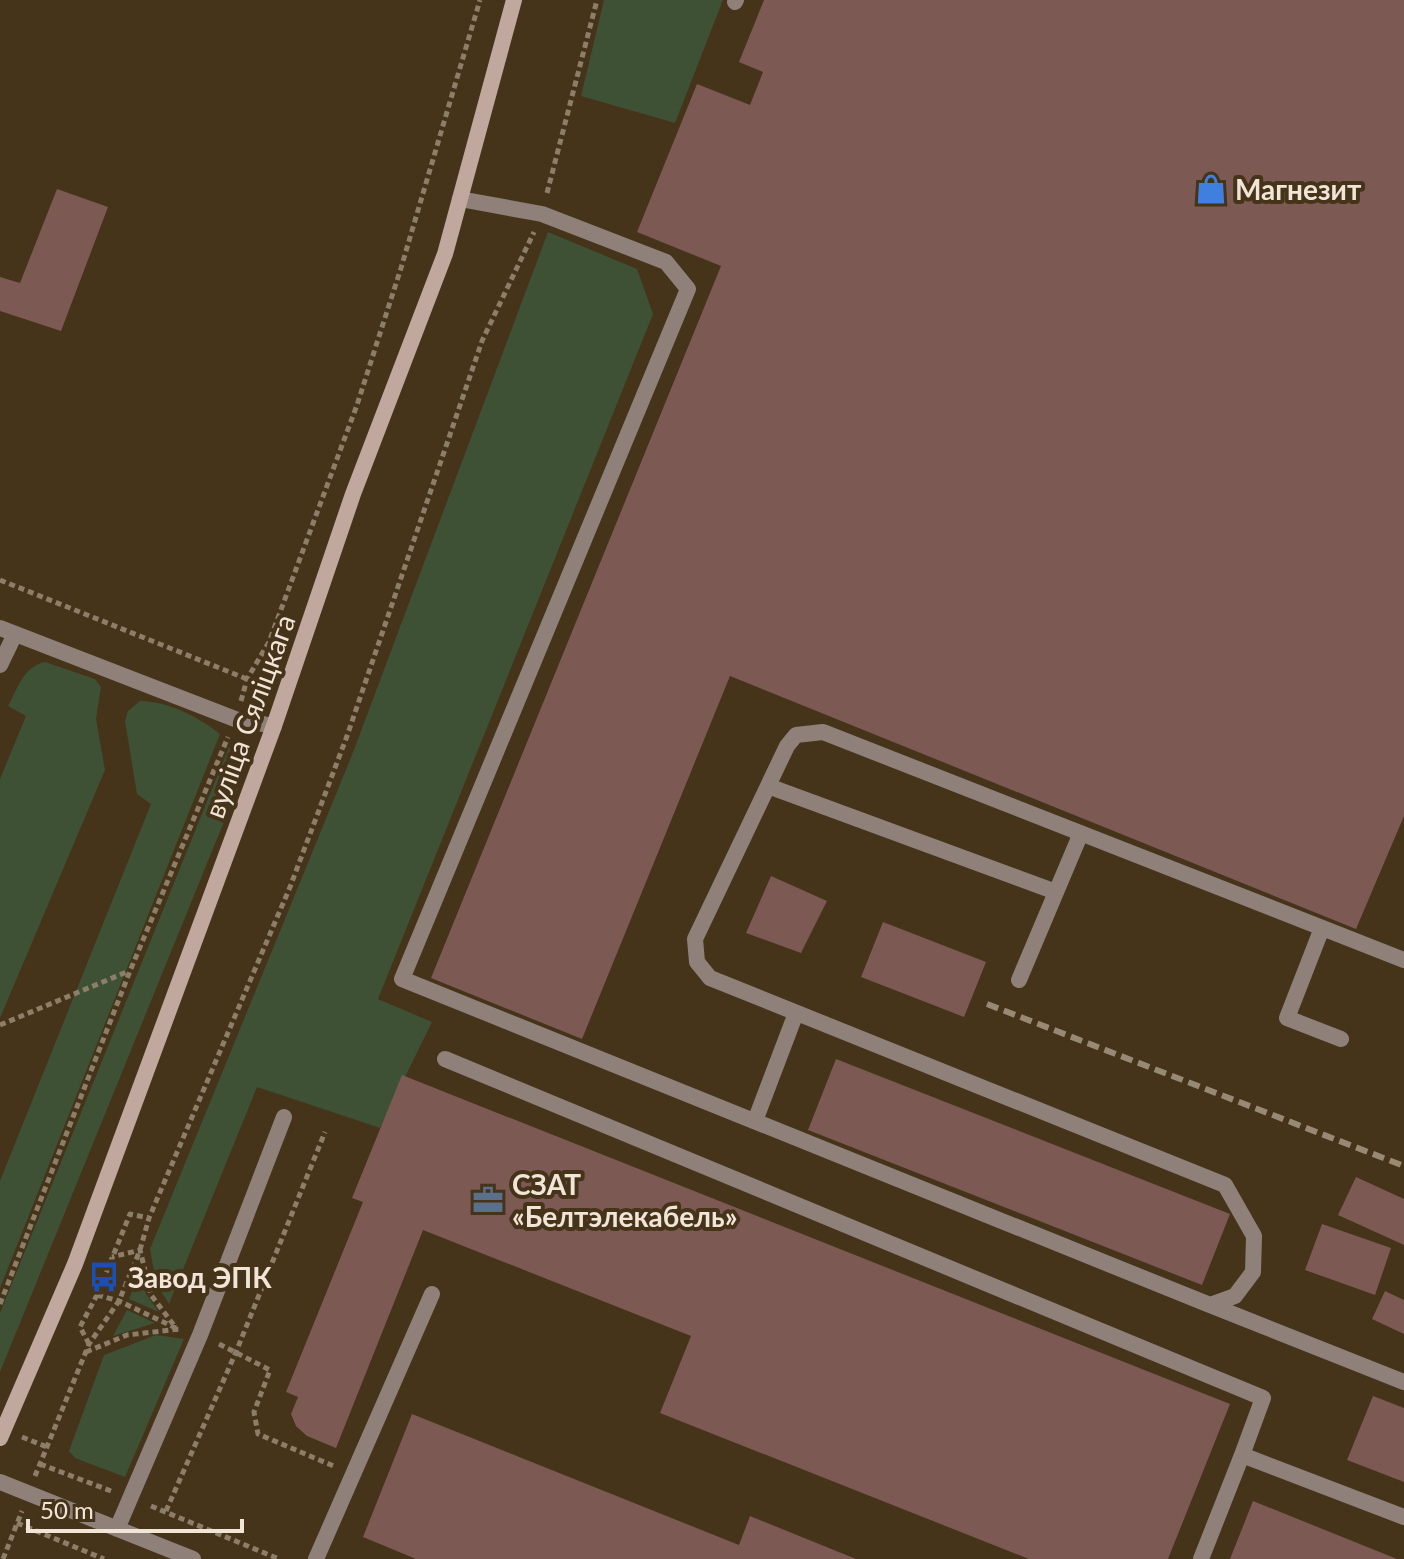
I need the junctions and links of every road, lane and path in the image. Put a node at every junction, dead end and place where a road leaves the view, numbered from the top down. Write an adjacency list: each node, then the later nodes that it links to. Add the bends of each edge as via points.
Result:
1 (480, 0): 9 (path, via 357,405 269,642)
2 (514, 0): 4 (main road, вуліца Сяліцкага)
3 (597, 0): 5 (path)
4 (460, 199): 5 (lane); 11 (main road, вуліца Сяліцкага, via 445,254 353,494)
5 (542, 214): 24 (lane, via 666,262 688,289 402,979); 26 (path, via 482,341 290,887)
6 (0, 580): 9 (path)
7 (8, 631): 8 (lane); 10 (lane)
8 (0, 665)
9 (247, 679): 10 (path)
10 (235, 719): 11 (lane); 17 (path)
11 (274, 726): 40 (main road, вуліца Сяліцкага, via 75,1264)
12 (768, 786): 13 (lane, via 796,735 823,732); 14 (lane); 19 (lane, via 695,939 697,962 710,978)
13 (1081, 833): 14 (lane); 15 (lane)
14 (1056, 892): 18 (lane)
15 (1322, 928): 16 (lane); 21 (lane, via 1287,1018)
16 (1402, 955)
17 (130, 971): 20 (path); 32 (path)
18 (1019, 980)
19 (796, 1013): 24 (lane); 33 (lane, via 1225,1185 1254,1236 1253,1272 1235,1296)
20 (0, 1025)
21 (1341, 1039)
22 (445, 1059): 41 (lane, via 1263,1398)
23 (284, 1117): 35 (lane)
24 (755, 1121): 33 (lane)
25 (325, 1132): 37 (path)
26 (149, 1218): 27 (path); 28 (path, via 130,1214)
27 (140, 1250): 28 (path); 31 (path); 34 (path, via 151,1295)
28 (112, 1257): 30 (path)
29 (432, 1294): 43 (lane)
30 (97, 1295): 31 (path); 36 (path, via 80,1327)
31 (119, 1301): 34 (path); 36 (path)
32 (0, 1304)
33 (1210, 1305): 39 (lane)
34 (176, 1328): 35 (path); 38 (path, via 127,1335)
35 (200, 1335): 37 (path); 46 (lane)
36 (89, 1344): 38 (path)
37 (236, 1352): 43 (path, via 270,1370 254,1412 258,1434); 47 (path)
38 (85, 1353): 42 (path)
39 (1404, 1382)
40 (0, 1438)
41 (1242, 1455): 48 (lane); 56 (lane)
42 (40, 1464): 45 (path); 46 (path)
43 (354, 1474): 55 (lane)
44 (0, 1482): 45 (lane)
45 (28, 1494): 49 (path); 50 (lane)
46 (131, 1499): 47 (path); 50 (lane)
47 (166, 1511): 54 (path)
48 (1404, 1517)
49 (17, 1523): 51 (path); 52 (path)
50 (117, 1529): 53 (lane)
51 (3, 1559)
52 (104, 1559)
53 (193, 1559)
54 (279, 1559)
55 (316, 1559)
56 (1201, 1559)

